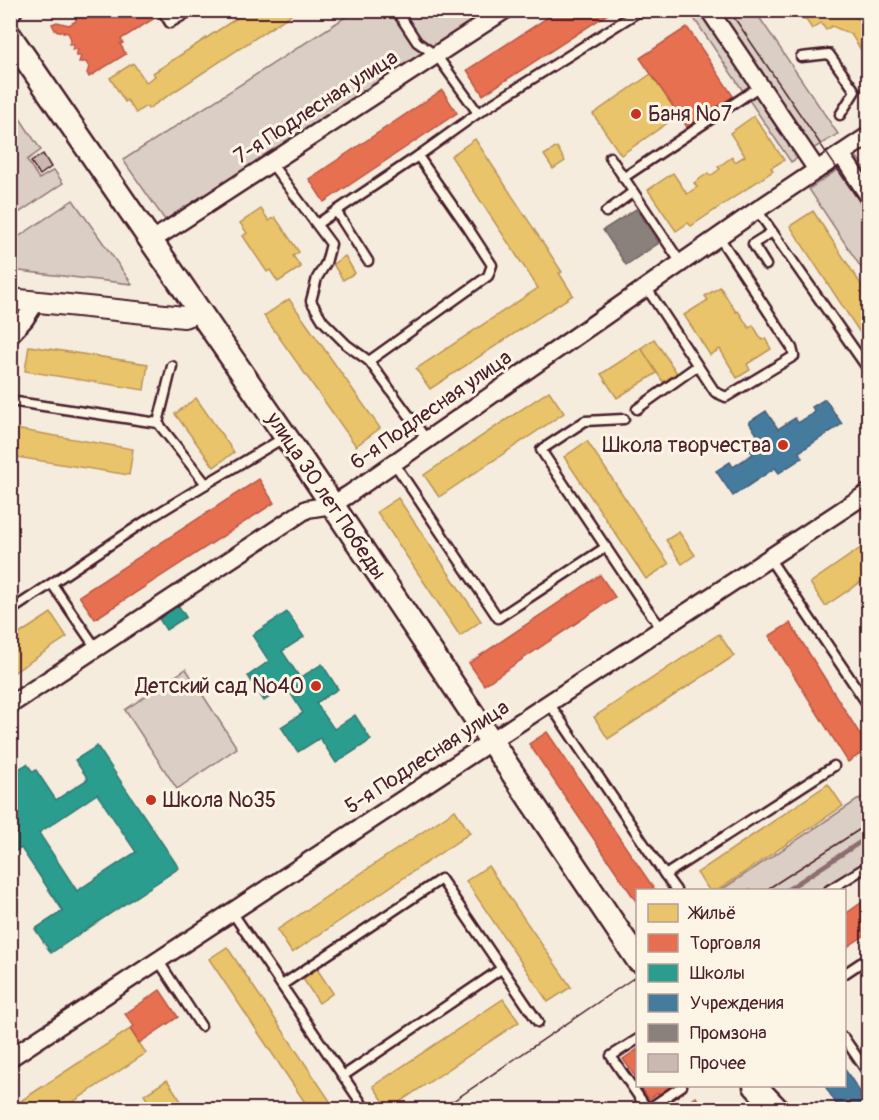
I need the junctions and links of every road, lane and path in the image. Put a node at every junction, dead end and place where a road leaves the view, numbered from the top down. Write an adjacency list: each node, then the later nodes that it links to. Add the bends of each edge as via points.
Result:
1 (162, 10): 2 (lane, via 170,23)
2 (192, 10)
3 (396, 10): 8 (lane, via 417,42)
4 (505, 10): 8 (street, 7-я Подлесная улица)
5 (641, 10): 11 (lane)
6 (709, 10): 10 (street)
7 (10, 36): 28 (main road, улица 30 лет Победы)
8 (437, 56): 11 (lane); 17 (street, 7-я Подлесная улица)
9 (801, 57): 12 (lane, via 828,54 855,91)
10 (760, 86): 18 (street); 19 (lane)
11 (478, 113): 15 (lane)
12 (840, 115)
13 (868, 136): 14 (street, 6-я Подлесная улица)
14 (841, 154): 18 (street, 6-я Подлесная улица); 21 (street)
15 (418, 156): 23 (lane); 37 (lane, via 492,265 488,276)
16 (610, 157): 19 (lane)
17 (271, 163): 25 (lane); 28 (street, 7-я Подлесная улица)
18 (817, 170): 22 (street, 6-я Подлесная улица)
19 (623, 178): 20 (lane)
20 (633, 192): 24 (lane); 30 (lane)
21 (868, 195)
22 (757, 210): 26 (lane); 27 (street, 6-я Подлесная улица)
23 (336, 211): 25 (lane); 29 (lane)
24 (606, 212)
25 (317, 224): 37 (lane, via 331,244 311,301 323,321 346,345)
26 (772, 232): 31 (lane, via 753,244); 40 (lane)
27 (719, 237): 30 (street, 6-я Подлесная улица); 39 (lane, via 794,356 726,397 715,392)
28 (151, 241): 35 (main road, улица 30 лет Победы)
29 (368, 261)
30 (681, 263): 32 (street, 6-я Подлесная улица)
31 (766, 265)
32 (646, 287): 39 (lane); 46 (street, 6-я Подлесная улица)
33 (10, 299): 34 (street)
34 (36, 302): 35 (street, via 184,317); 36 (street)
35 (200, 311): 45 (main road, улица 30 лет Победы)
36 (10, 335)
37 (369, 361): 46 (lane)
38 (172, 366): 44 (lane)
39 (697, 366): 42 (lane)
40 (868, 369)
41 (10, 401): 44 (lane)
42 (637, 409)
43 (624, 419): 51 (lane, via 585,421 541,450)
44 (158, 423): 48 (lane)
45 (286, 436): 48 (lane); 50 (main road, улица 30 лет Победы)
46 (428, 440): 47 (street, 6-я Подлесная улица)
47 (394, 463): 50 (street, 6-я Подлесная улица); 51 (lane, via 498,618)
48 (206, 484): 53 (lane)
49 (868, 493): 52 (street, 5-я Подлесная улица)
50 (332, 505): 56 (street, 6-я Подлесная улица, via 307,509); 60 (main road, улица 30 лет Победы)
51 (606, 548): 55 (lane)
52 (769, 558): 55 (street, 5-я Подлесная улица); 59 (lane)
53 (52, 584): 54 (lane); 56 (lane)
54 (10, 611)
55 (662, 629): 57 (street, 5-я Подлесная улица)
56 (96, 648): 58 (street, 6-я Подлесная улица)
57 (549, 703): 60 (street, 5-я Подлесная улица); 63 (lane)
58 (10, 705)
59 (868, 705)
60 (491, 741): 66 (street, 5-я Подлесная улица); 67 (main road, улица 30 лет Победы)
61 (834, 766): 63 (lane)
62 (868, 866): 65 (lane)
63 (665, 875): 64 (lane)
64 (675, 889)
65 (832, 889)
66 (232, 912): 69 (street, 5-я Подлесная улица); 72 (lane)
67 (636, 957)
68 (868, 958): 71 (lane)
69 (159, 960): 74 (lane); 77 (street, 5-я Подлесная улица)
70 (501, 969): 72 (lane, via 441,879); 73 (lane); 79 (lane)
71 (846, 973)
72 (282, 985): 79 (lane)
73 (538, 1022)
74 (201, 1026)
75 (636, 1040): 82 (lane, via 611,1056)
76 (846, 1041): 78 (lane)
77 (10, 1058)
78 (868, 1073)
79 (343, 1076): 83 (lane)
80 (681, 1087): 82 (lane)
81 (756, 1087): 84 (main road)
82 (648, 1109)
83 (366, 1110)
84 (778, 1110)

